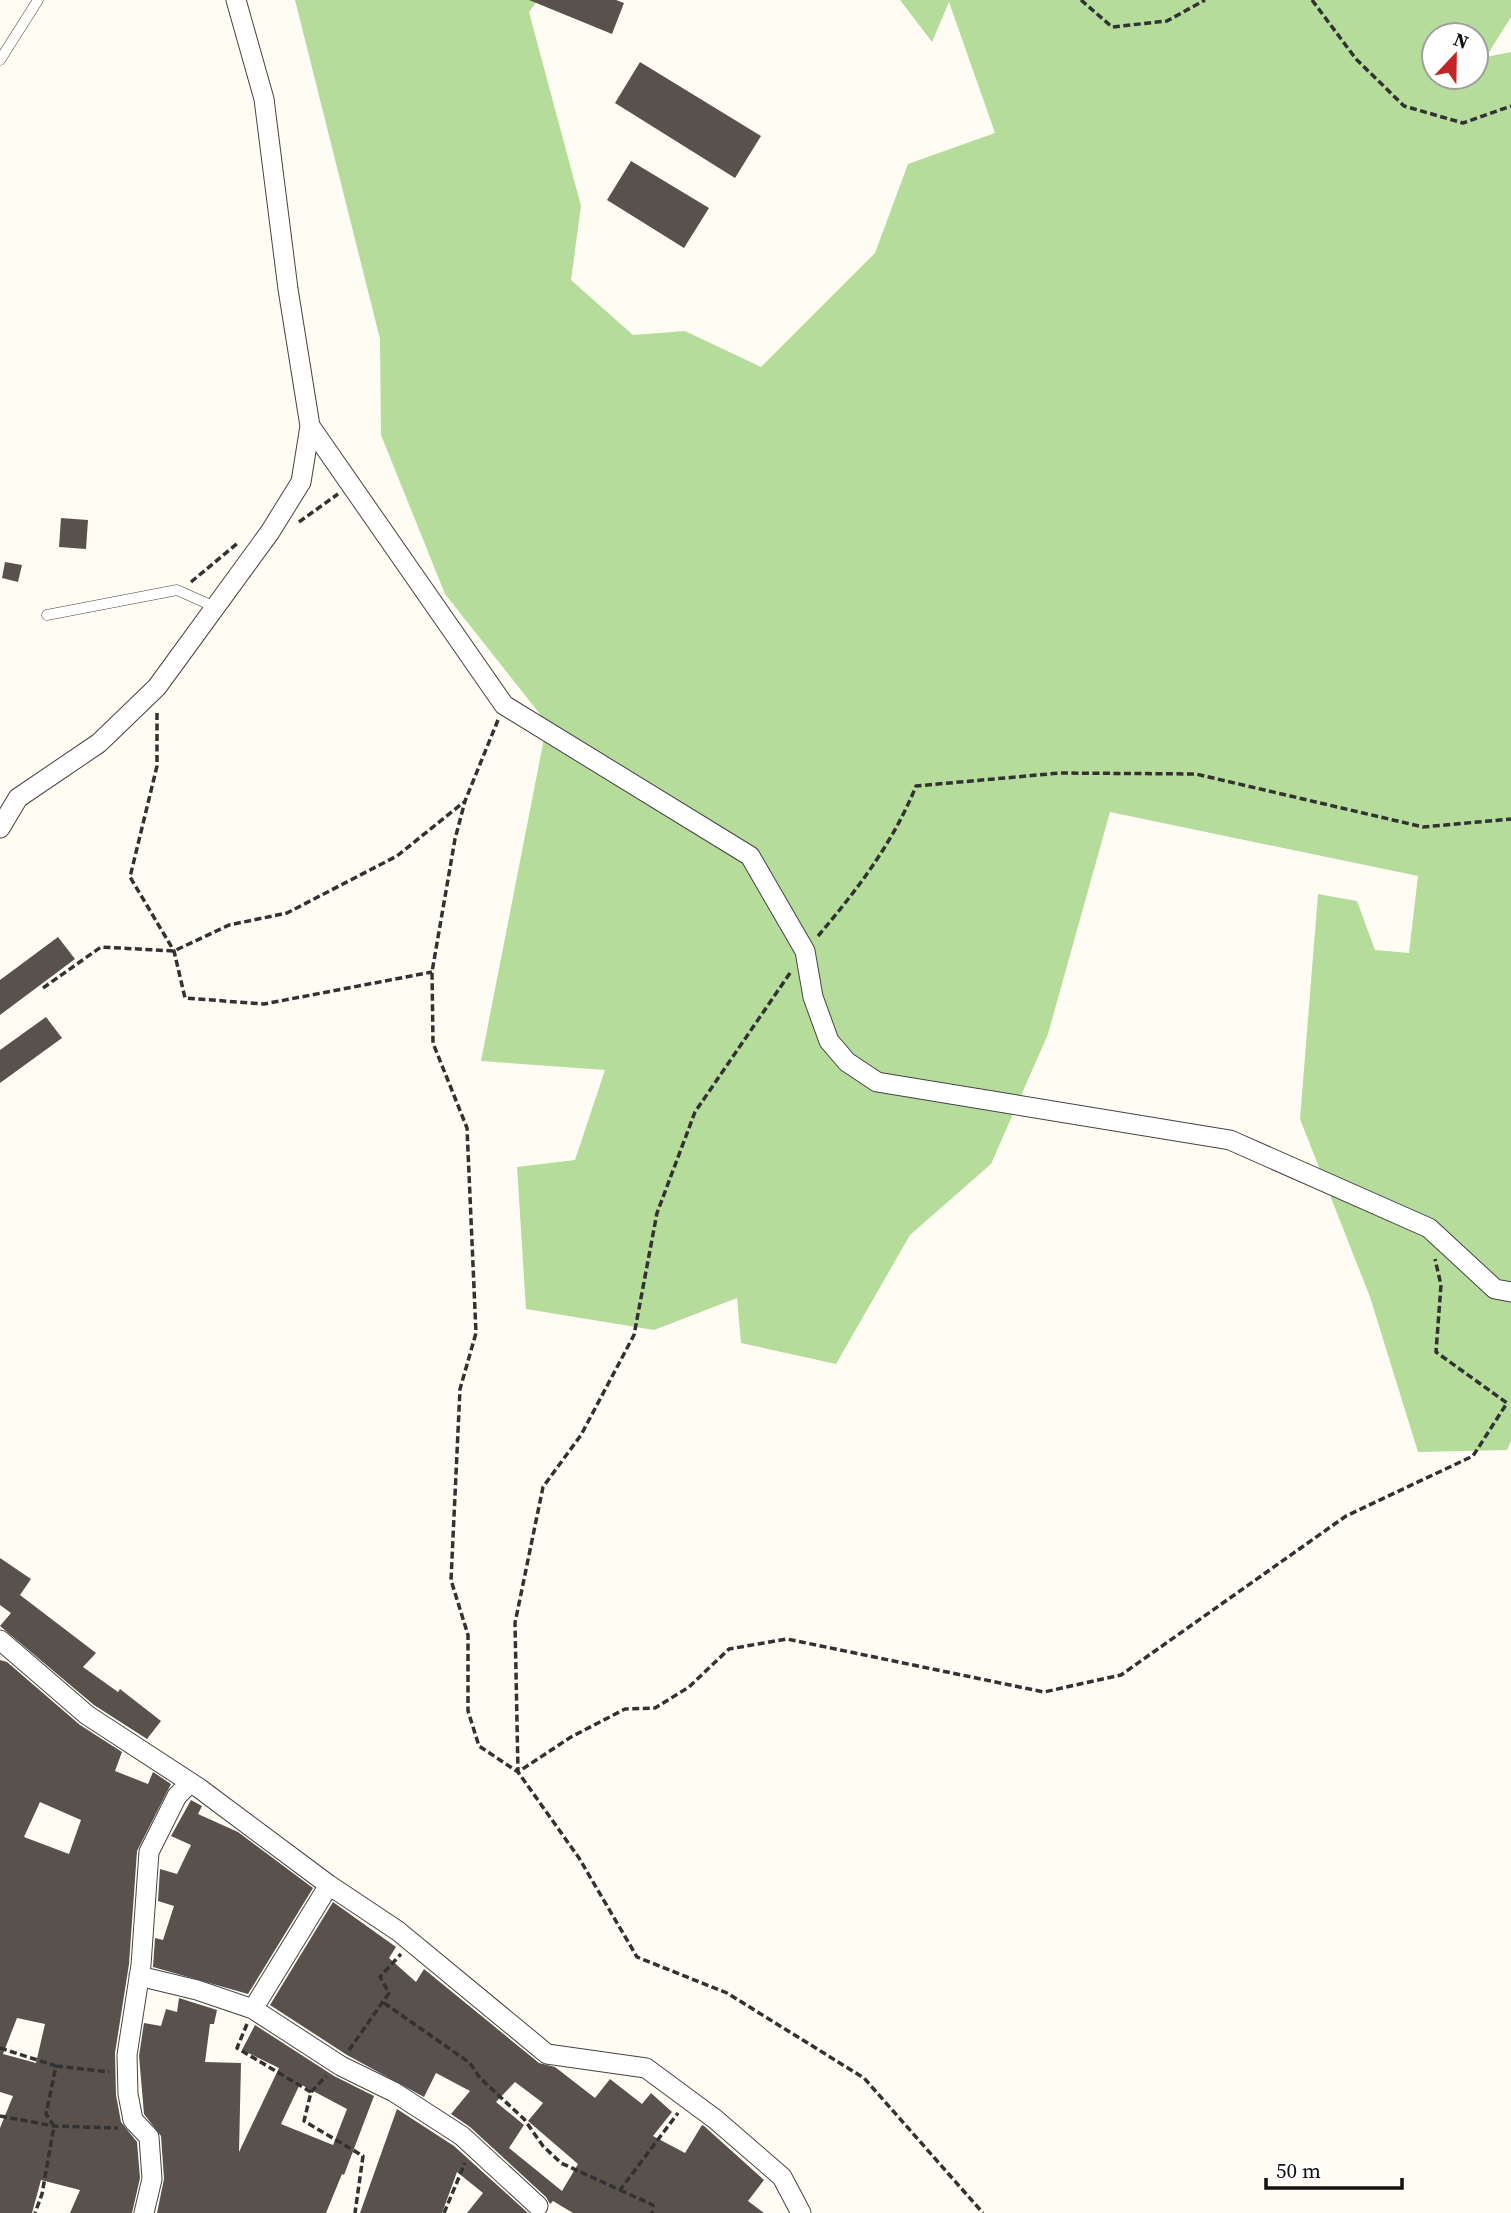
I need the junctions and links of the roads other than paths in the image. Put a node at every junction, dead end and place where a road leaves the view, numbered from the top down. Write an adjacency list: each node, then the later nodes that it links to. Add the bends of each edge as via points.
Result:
1 (38, 0): 3 (lane)
2 (236, 0): 4 (street, via 264,99)
3 (0, 60)
4 (310, 426): 5 (street, via 301,482); 8 (street, via 503,705 750,856 805,951 813,997 829,1041 847,1062 877,1082 1230,1140 1429,1228 1495,1289)
5 (215, 607): 6 (lane, via 177,590); 7 (street, via 157,687 99,743 18,798)
6 (47, 615)
7 (0, 828)
8 (1511, 1292)
9 (0, 1640): 10 (street, via 87,1715)
10 (190, 1783): 11 (street); 12 (street, via 177,1796 149,1852)
11 (329, 1885): 13 (street); 16 (street, via 411,1942 547,2054 646,2068 782,2177)
12 (139, 1976): 13 (street); 15 (street, via 127,2055 133,2120 149,2137 152,2179)
13 (253, 2009): 14 (street, via 462,2136)
14 (538, 2206)
15 (144, 2213)
16 (801, 2213)

